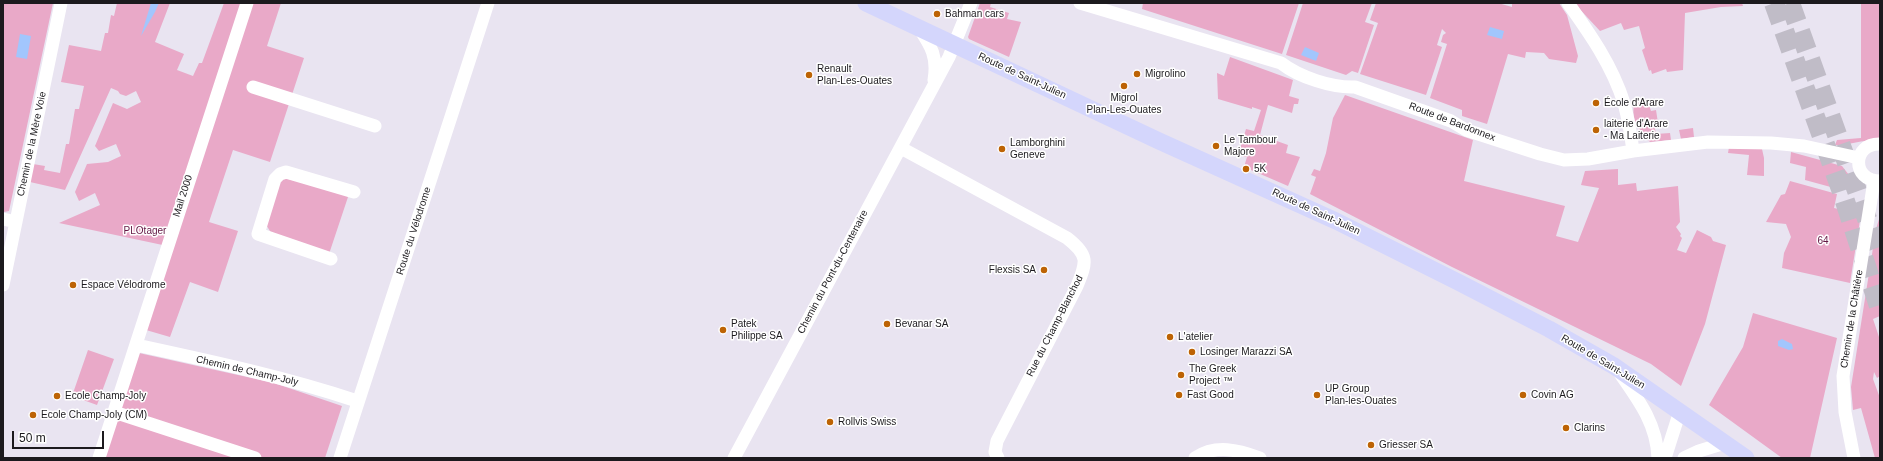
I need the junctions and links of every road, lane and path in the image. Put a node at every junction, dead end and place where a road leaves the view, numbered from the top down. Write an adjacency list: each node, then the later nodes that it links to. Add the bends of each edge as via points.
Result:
1 (61, 3): 21 (street, Chemin de la Mère Voie)
2 (247, 3): 24 (street, Mail 2000)
3 (488, 3): 26 (street, Route du Vélodrome)
4 (866, 3): 9 (main road, Route de Saint-Julien)
5 (971, 3): 10 (street)
6 (1080, 3): 8 (street, Route de Bardonnex)
7 (1568, 3): 16 (street, via 1593,38 1610,68 1624,103)
8 (1122, 9): 16 (street, Route de Bardonnex, via 1281,63 1293,72 1342,88 1355,87 1451,121 1466,130 1540,154 1576,160)
9 (919, 28): 10 (main road, Route de Saint-Julien); 11 (street, Chemin du Pont-du-Centenaire, via 936,63)
10 (954, 45): 11 (street, Chemin du Pont-du-Centenaire); 25 (main road, Route de Saint-Julien, via 1370,237 1542,325)
11 (934, 86): 15 (street, Chemin du Pont-du-Centenaire)
12 (253, 87): 13 (street)
13 (375, 126)
14 (1880, 144): 17 (street, via 1866,147)
15 (901, 148): 33 (street, Chemin du Pont-du-Centenaire); 34 (street, Rue du Champ-Blanchod, via 1067,238 1076,245 1084,258 1085,264 1077,286 997,442 995,452)
16 (1633, 151): 17 (street, Route de Bardonnex, via 1708,142 1771,143 1804,146)
17 (1859, 158): 18 (street, via 1861,171 1865,177)
18 (1877, 181): 41 (street, Chemin de la Châtière, via 1843,376 1845,412)
19 (354, 192): 22 (street, via 286,172 275,179 258,234)
20 (3, 219): 21 (street)
21 (16, 222): 23 (street, Chemin de la Mère Voie)
22 (332, 259)
23 (3, 285)
24 (136, 345): 26 (street, Chemin de Champ-Joly, via 248,370); 28 (street, Mail 2000)
25 (1614, 366): 27 (main road, Route de Saint-Julien); 37 (street, via 1644,407 1658,446)
26 (357, 401): 32 (street, Route du Vélodrome)
27 (1680, 411): 29 (main road, Route de Saint-Julien); 38 (street)
28 (114, 412): 30 (street, Mail 2000); 31 (street)
29 (1725, 443): 39 (street); 40 (main road, Route de Saint-Julien)
30 (99, 458)
31 (255, 458)
32 (340, 458)
33 (734, 458)
34 (998, 458)
35 (1195, 458): 36 (street, via 1210,451 1226,449)
36 (1260, 458)
37 (1658, 458)
38 (1665, 458)
39 (1684, 458)
40 (1746, 458)
41 (1854, 458)

